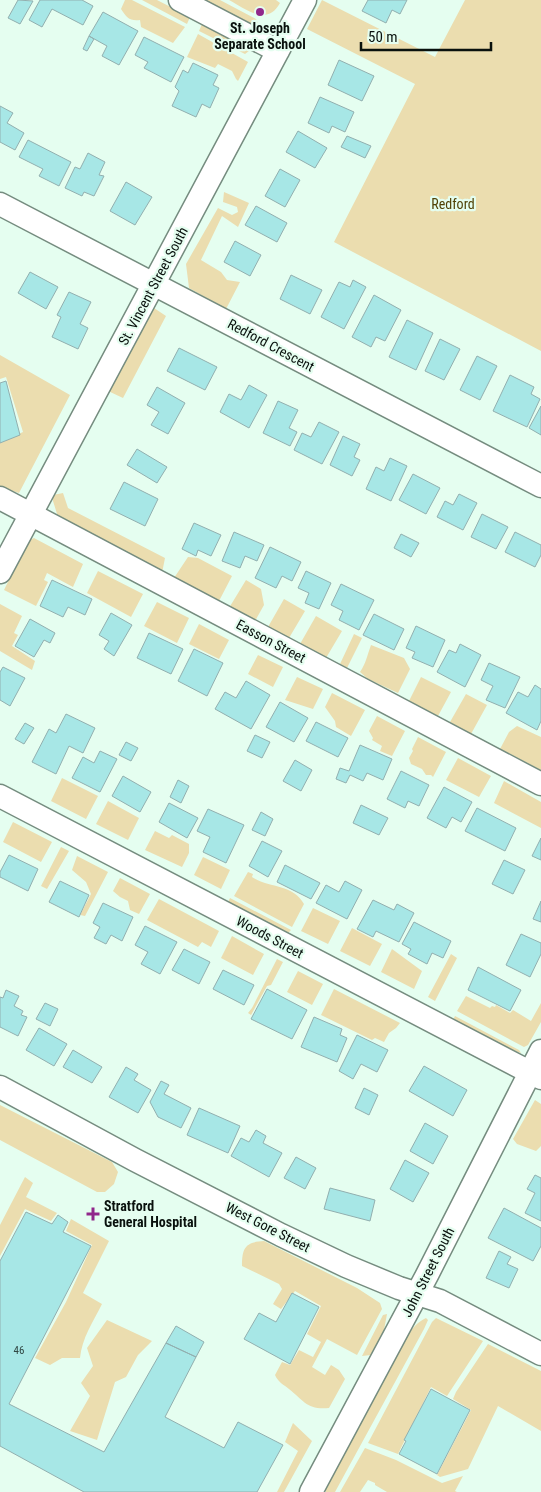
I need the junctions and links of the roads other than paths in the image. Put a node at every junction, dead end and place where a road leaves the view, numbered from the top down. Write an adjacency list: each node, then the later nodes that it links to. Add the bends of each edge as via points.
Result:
1 (180, 0): 3 (street)
2 (306, 0): 3 (street, St. Vincent Street South)
3 (278, 51): 5 (street, St. Vincent Street South)
4 (0, 204): 5 (street, Redford Crescent)
5 (154, 284): 6 (street, Redford Crescent); 8 (street, St. Vincent Street South)
6 (541, 486)
7 (0, 498): 8 (street, Easson Street)
8 (31, 514): 9 (street, St. Vincent Street South); 10 (street, Easson Street)
9 (0, 572)
10 (541, 784)
11 (0, 796): 13 (street, Woods Street)
12 (541, 1051): 13 (street, John Street South)
13 (535, 1075): 15 (street, John Street South)
14 (0, 1087): 15 (street, West Gore Street, via 281,1235 346,1266)
15 (417, 1294): 16 (street, West Gore Street, via 440,1301); 17 (street, John Street South)
16 (541, 1354)
17 (311, 1492)

